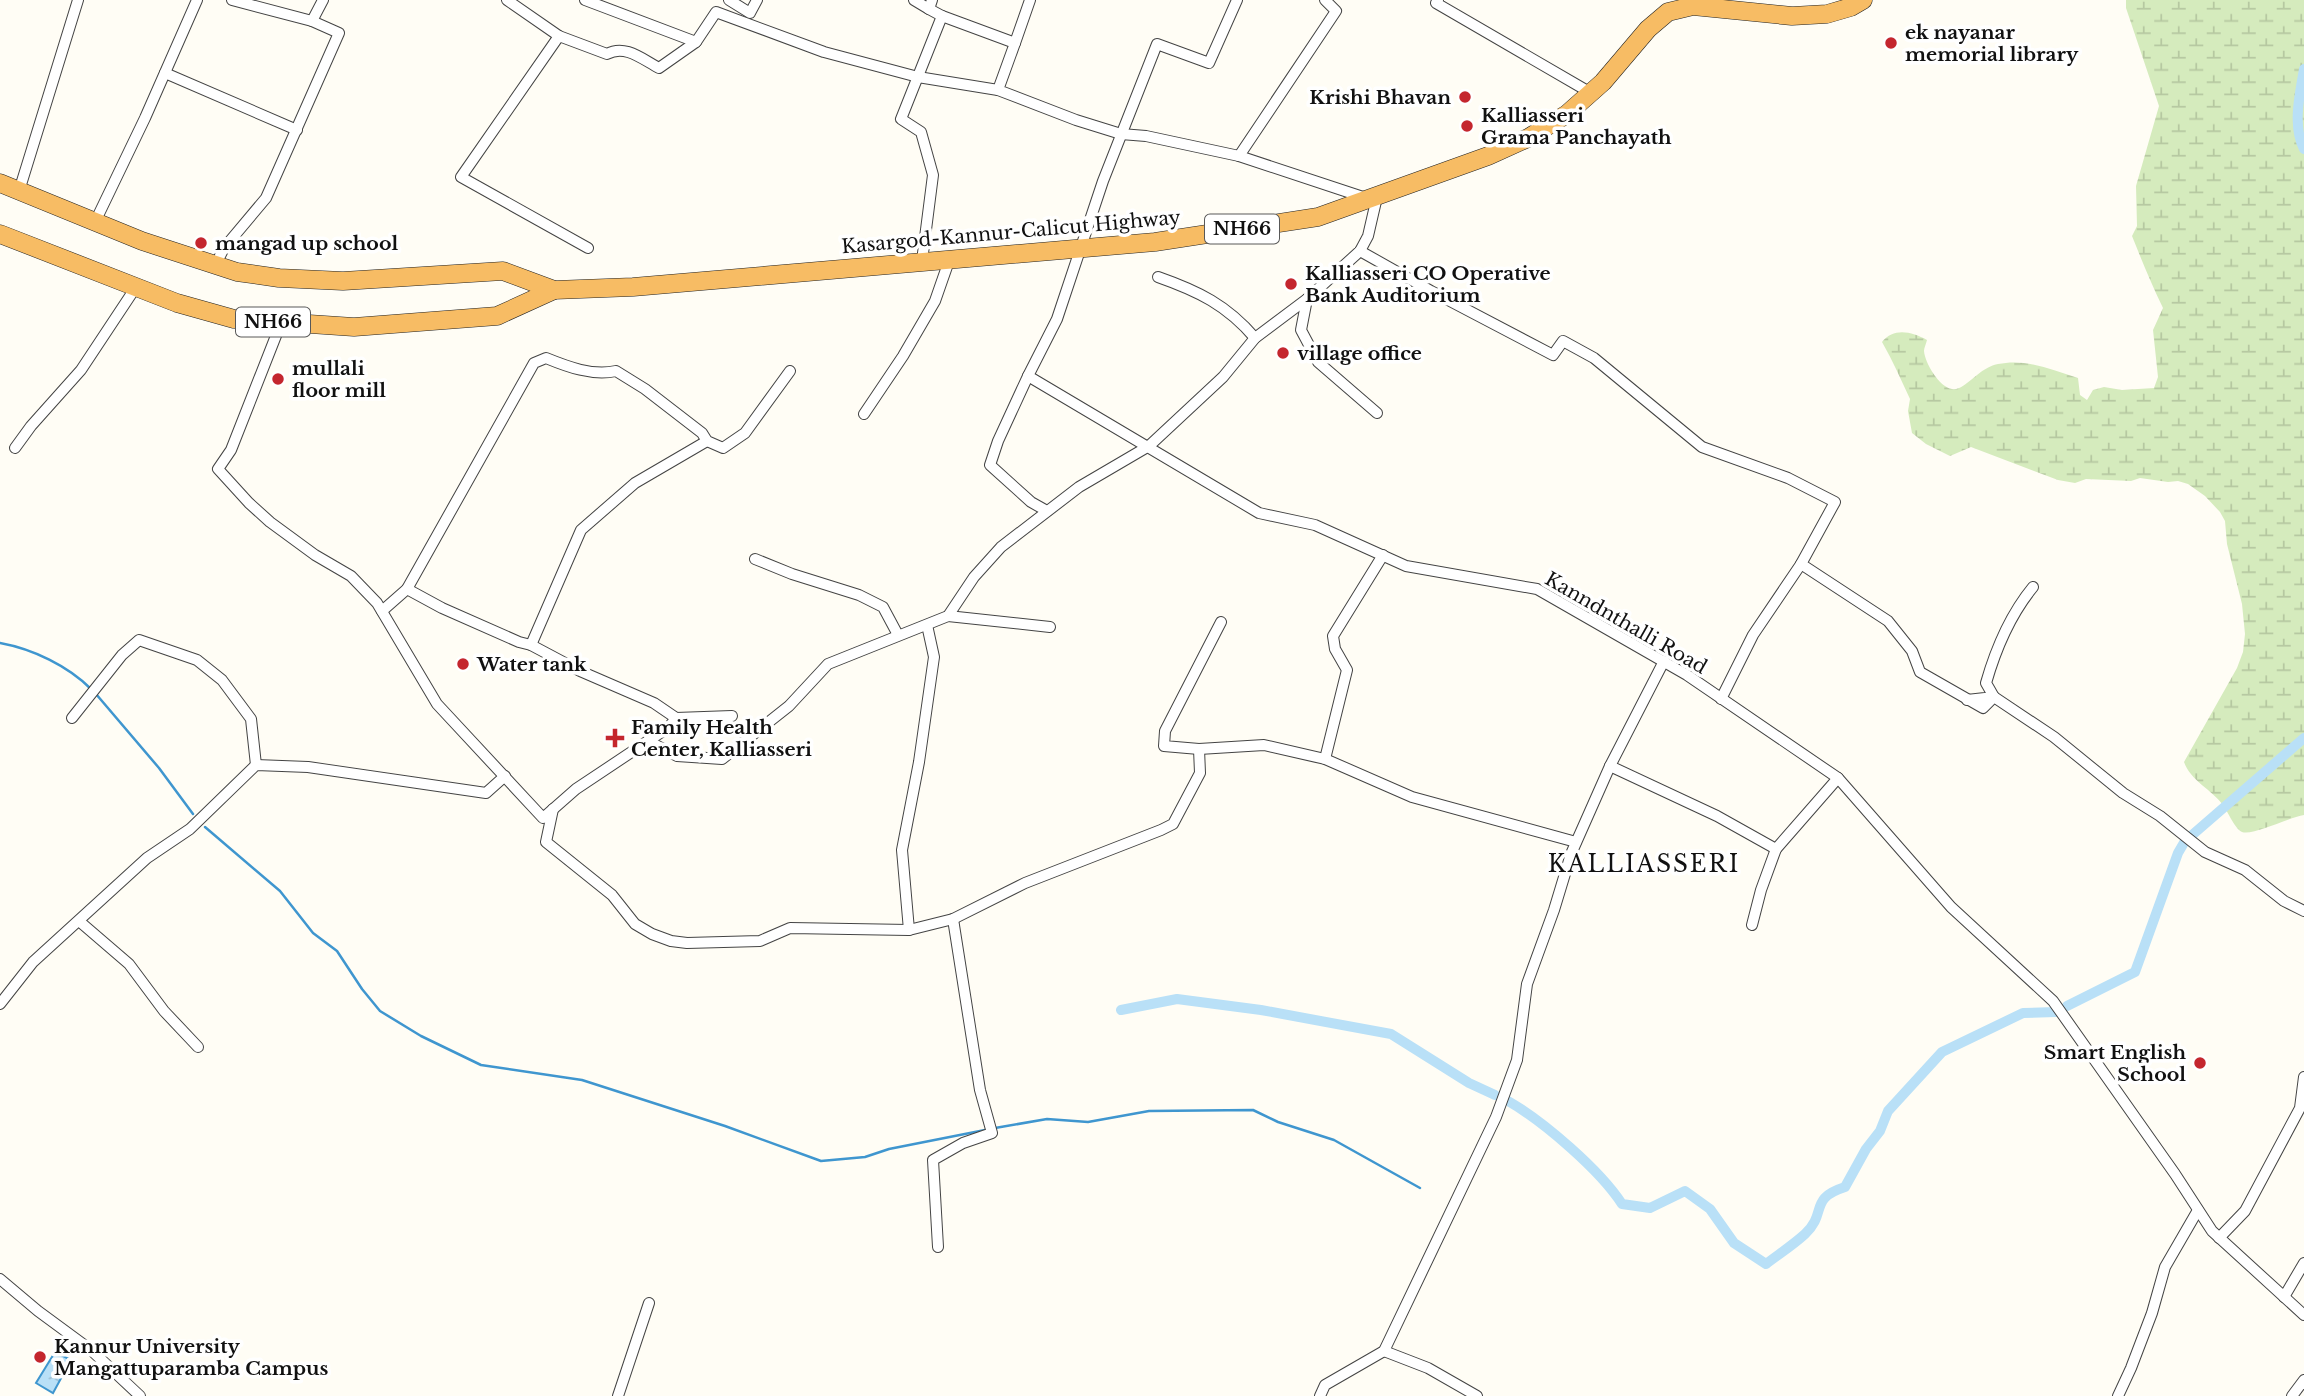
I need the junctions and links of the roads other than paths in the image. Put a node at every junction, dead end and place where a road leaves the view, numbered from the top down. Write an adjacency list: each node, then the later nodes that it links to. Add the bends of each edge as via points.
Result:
1 (78, 0): 30 (street)
2 (197, 0): 22 (street)
3 (232, 0): 18 (street)
4 (323, 0): 18 (street)
5 (507, 0): 19 (street)
6 (586, 0): 20 (street)
7 (729, 0): 8 (street, via 750,13)
8 (757, 0)
9 (914, 0): 16 (street)
10 (1030, 0): 21 (street)
11 (1237, 0): 27 (street, via 1209,63 1157,44)
12 (1325, 0): 28 (street, via 1336,11)
13 (1438, 0): 25 (street, via 1436,3)
14 (1863, 0): 15 (highway, Kasargod-Kannur-Calicut Highway / NH66, via 1827,14 1792,16)
15 (1693, 3): 25 (highway, Kasargod-Kannur-Calicut Highway / NH66, via 1658,20)
16 (930, 5): 17 (street)
17 (942, 16): 21 (street); 23 (street)
18 (312, 21): 26 (street, via 339,33)
19 (559, 36): 20 (street, via 607,54 622,49 659,68); 35 (street, via 461,177)
20 (696, 41): 23 (street, via 716,12 824,52)
21 (1015, 43): 24 (street)
22 (165, 73): 26 (street); 32 (street)
23 (918, 77): 24 (street); 38 (street, via 901,119 920,132 933,175)
24 (998, 90): 27 (street)
25 (1591, 93): 31 (highway, Kasargod-Kannur-Calicut Highway / NH66, via 1528,138)
26 (296, 130): 39 (street, via 266,198 224,248)
27 (1121, 134): 28 (street); 34 (street)
28 (1239, 156): 31 (street)
29 (0, 183): 30 (highway, Kasargod-Kannur-Calicut Highway / NH66)
30 (19, 191): 32 (highway, Kasargod-Kannur-Calicut Highway / NH66)
31 (1373, 198): 34 (highway, Kasargod-Kannur-Calicut Highway / NH66, via 1318,217 1271,225 1155,242); 36 (street, via 1368,236)
32 (94, 222): 39 (highway, Kasargod-Kannur-Calicut Highway / NH66)
33 (0, 234): 41 (highway, Kasargod-Kannur-Calicut Highway / NH66)
34 (1081, 247): 37 (highway, Kasargod-Kannur-Calicut Highway / NH66); 47 (street, via 1057,319)
35 (588, 248)
36 (1360, 251): 43 (street); 56 (street, via 1553,355 1563,341 1594,358 1702,447 1788,478 1835,502)
37 (950, 258): 38 (highway, Kasargod-Kannur-Calicut Highway / NH66); 49 (street, via 935,300)
38 (922, 261): 42 (highway, Kasargod-Kannur-Calicut Highway / NH66)
39 (215, 266): 42 (highway, Kasargod-Kannur-Calicut Highway / NH66, via 279,278 342,281 503,271)
40 (1158, 277): 45 (street, via 1238,317)
41 (135, 287): 44 (highway, Kasargod-Kannur-Calicut Highway / NH66, via 234,319); 52 (street, via 81,370)
42 (554, 290): 44 (highway, Kasargod-Kannur-Calicut Highway / NH66, via 497,316 354,327)
43 (1307, 299): 45 (street); 48 (street, via 1301,330 1318,362)
44 (281, 323): 59 (street, via 231,450 218,469 270,522 351,576)
45 (1255, 338): 51 (street, via 1223,377)
46 (790, 371): 50 (street, via 745,433 723,448)
47 (1028, 376): 51 (street, Kanndnthalli Road); 53 (street, via 990,465)
48 (1377, 413)
49 (864, 414)
50 (707, 441): 58 (street, via 616,371 574,369 546,358 534,363); 65 (street, via 635,483 581,530)
51 (1149, 446): 53 (street); 54 (street, Kanndnthalli Road, via 1259,513 1315,525)
52 (15, 448)
53 (1047, 511): 60 (street, via 1001,547)
54 (1383, 555): 66 (street, Kanndnthalli Road, via 1406,566 1538,589); 74 (street, via 1333,636 1347,670)
55 (755, 559): 64 (street, via 883,607)
56 (1801, 564): 67 (street, via 1888,621 1912,651 1920,672 1983,708); 68 (street, via 1753,635)
57 (2033, 587): 67 (street, via 2018,604 1994,651 1986,683)
58 (407, 589): 59 (street); 65 (street)
59 (382, 611): 77 (street, via 437,704)
60 (948, 616): 62 (street); 63 (street)
61 (1221, 622): 73 (street, via 1165,731 1164,746)
62 (927, 625): 64 (street); 86 (street, via 934,657 902,850)
63 (1050, 628)
64 (898, 635): 72 (street, via 828,664 789,706 722,759 677,756)
65 (531, 645): 71 (street, via 654,703)
66 (1664, 661): 68 (street, Kanndnthalli Road); 76 (street)
67 (1994, 697): 82 (street, via 2205,852 2245,870)
68 (1721, 699): 78 (street, Kanndnthalli Road)
69 (732, 716): 71 (street)
70 (72, 718): 75 (street, via 139,640 197,660 222,680 251,719)
71 (676, 718): 72 (street)
72 (648, 741): 79 (street)
73 (1199, 749): 74 (street, via 1264,745); 83 (street, via 1200,773 1173,824 1025,883)
74 (1325, 758): 80 (street, via 1412,797)
75 (256, 765): 77 (street, via 308,767 486,793); 84 (street, via 190,829 147,859)
76 (1610, 766): 80 (street); 81 (street)
77 (505, 776): 79 (street, via 543,818)
78 (1838, 778): 81 (street); 90 (street, Kanndnthalli Road, via 1951,907 2053,1001)
79 (553, 809): 86 (street, via 546,842 612,895 635,924 671,941 760,941 790,928)
80 (1576, 842): 98 (street, via 1527,984 1517,1060 1496,1117)
81 (1776, 849): 85 (street)
82 (2304, 911)
83 (953, 919): 86 (street); 92 (street, via 980,1090 991,1127 933,1160)
84 (79, 921): 87 (street, via 33,962); 88 (street, via 129,964)
85 (1752, 925)
86 (909, 930)
87 (0, 1004)
88 (198, 1047)
89 (2304, 1077): 91 (street, via 2300,1108 2245,1211)
90 (2198, 1210): 91 (street, Kanndnthalli Road); 104 (street, via 2165,1267 2152,1313)
91 (2219, 1238): 95 (street, Kanndnthalli Road)
92 (938, 1247)
93 (2304, 1263): 95 (street)
94 (0, 1279): 100 (street, via 92,1350)
95 (2284, 1297): 97 (street, Kanndnthalli Road)
96 (649, 1303): 101 (street)
97 (2304, 1315)
98 (1384, 1351): 102 (street, via 1325,1385); 103 (street, via 1428,1368)
99 (2304, 1380): 105 (street)
100 (140, 1396)
101 (618, 1396)
102 (1320, 1396)
103 (1477, 1396)
104 (2118, 1396)
105 (2292, 1396)

